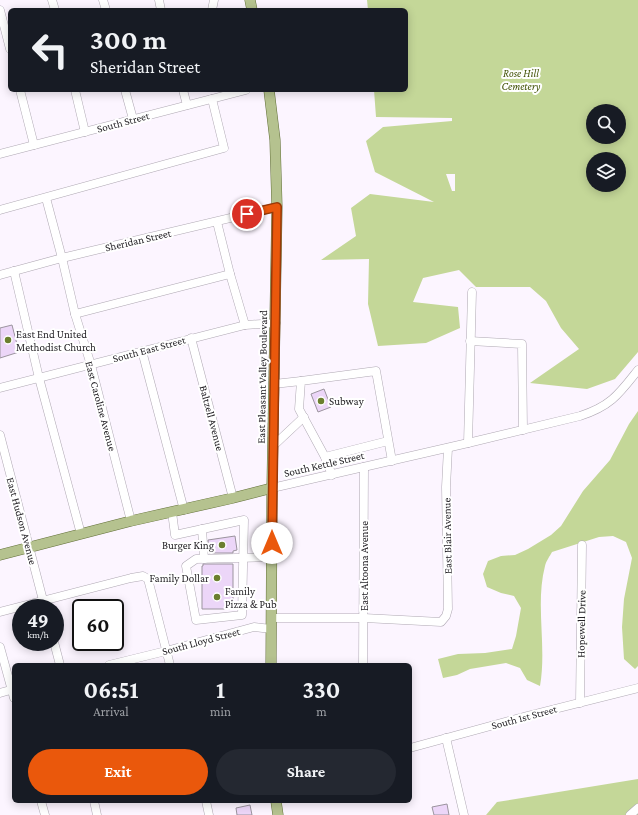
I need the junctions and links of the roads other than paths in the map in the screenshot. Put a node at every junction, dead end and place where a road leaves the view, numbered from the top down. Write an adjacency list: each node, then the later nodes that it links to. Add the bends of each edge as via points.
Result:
1 (0, 10): 2 (street)
2 (8, 41)
3 (21, 92): 13 (street)
4 (75, 92): 12 (street)
5 (125, 92): 11 (street)
6 (184, 92): 10 (street)
7 (238, 92): 9 (street, South Street)
8 (269, 92): 16 (main road, East Pleasant Valley Boulevard, via 275,140)
9 (212, 99): 10 (street, South Street); 15 (street, via 224,148)
10 (187, 105): 11 (street, South Street)
11 (132, 120): 12 (street, South Street)
12 (84, 132): 13 (street, South Street)
13 (34, 145): 14 (street, South Street)
14 (0, 154)
15 (46, 198): 17 (street); 19 (street, East Caroline Avenue)
16 (277, 207): 18 (street, Sheridan Street); 25 (main road, East Pleasant Valley Boulevard)
17 (0, 210)
18 (217, 222): 19 (street, Sheridan Street); 21 (street)
19 (62, 258): 20 (street, Sheridan Street); 24 (street, East Caroline Avenue)
20 (14, 271): 22 (street, Sheridan Street); 32 (street)
21 (230, 274): 24 (street); 26 (street)
22 (0, 275)
23 (472, 292): 28 (street)
24 (75, 314): 30 (street, East Caroline Avenue)
25 (276, 323): 26 (street, South East Street); 34 (main road, East Pleasant Valley Boulevard)
26 (245, 325): 27 (street, South East Street)
27 (191, 338): 29 (street, South East Street); 48 (street, Baltzell Avenue)
28 (470, 341): 37 (street, via 522,344); 40 (street)
29 (142, 351): 30 (street, South East Street); 49 (street)
30 (91, 364): 32 (street, South East Street); 51 (street, East Caroline Avenue)
31 (638, 370): 37 (street, South Kettle Street, via 621,391 604,406 580,416)
32 (39, 378): 35 (street, South East Street); 53 (street)
33 (301, 381): 34 (street); 36 (street, via 300,409); 39 (street, via 376,371)
34 (274, 384): 41 (main road, East Pleasant Valley Boulevard)
35 (0, 388)
36 (304, 417): 41 (street); 43 (street)
37 (523, 430): 40 (street, South Kettle Street)
38 (0, 435): 55 (street, East Hudson Avenue)
39 (388, 441): 43 (street); 44 (street)
40 (468, 443): 42 (street, South Kettle Street)
41 (273, 446): 47 (main road, East Pleasant Valley Boulevard)
42 (448, 448): 44 (street, South Kettle Street); 66 (street, East Blair Avenue, via 446,616 442,622)
43 (326, 457): 46 (street)
44 (392, 461): 45 (street, South Kettle Street)
45 (364, 467): 46 (street, South Kettle Street); 66 (street, East Altoona Avenue)
46 (332, 474): 47 (street, South Kettle Street)
47 (272, 488): 48 (main road, South Kettle Street); 58 (main road, East Pleasant Valley Boulevard)
48 (233, 498): 49 (main road, South Kettle Street)
49 (184, 510): 50 (main road, South Kettle Street)
50 (172, 512): 51 (main road, South Kettle Street); 52 (street, via 175,535)
51 (131, 521): 53 (main road, South Kettle Street)
52 (202, 529): 57 (street, via 244,520); 59 (street)
53 (81, 534): 55 (main road, South Kettle Street)
54 (582, 545): 81 (street, Hopewell Drive)
55 (29, 548): 56 (main road, South Kettle Street); 60 (street, East Hudson Avenue)
56 (0, 554)
57 (243, 557): 58 (street); 59 (street); 64 (street)
58 (271, 557): 65 (main road, East Pleasant Valley Boulevard)
59 (204, 559): 64 (street, via 196,559 186,566 196,620)
60 (43, 599)
61 (61, 599): 71 (street, via 143,576 148,579)
62 (12, 610): 63 (street)
63 (0, 612)
64 (242, 615): 68 (street)
65 (271, 618): 66 (street); 67 (main road, East Pleasant Valley Boulevard)
66 (364, 618): 76 (street, East Altoona Avenue)
67 (271, 629): 68 (street, South Lloyd Street, via 254,627); 75 (main road, East Pleasant Valley Boulevard)
68 (241, 630): 71 (street, South Lloyd Street)
69 (0, 647): 77 (street)
70 (56, 651): 72 (street)
71 (166, 651): 73 (street, South Lloyd Street); 74 (street)
72 (59, 663)
73 (117, 663)
74 (169, 663)
75 (271, 663)
76 (363, 663)
77 (12, 686)
78 (638, 688): 81 (street, South 1st Street)
79 (12, 689): 80 (street)
80 (0, 693)
81 (580, 703): 82 (street, South 1st Street)
82 (446, 738): 83 (street, South 1st Street); 93 (street)
83 (412, 747)
84 (42, 803): 89 (street)
85 (94, 803): 90 (street)
86 (207, 803): 91 (street)
87 (276, 803): 92 (main road)
88 (638, 808): 94 (street)
89 (45, 815)
90 (97, 815)
91 (210, 815)
92 (278, 815)
93 (464, 815)
94 (630, 815)

